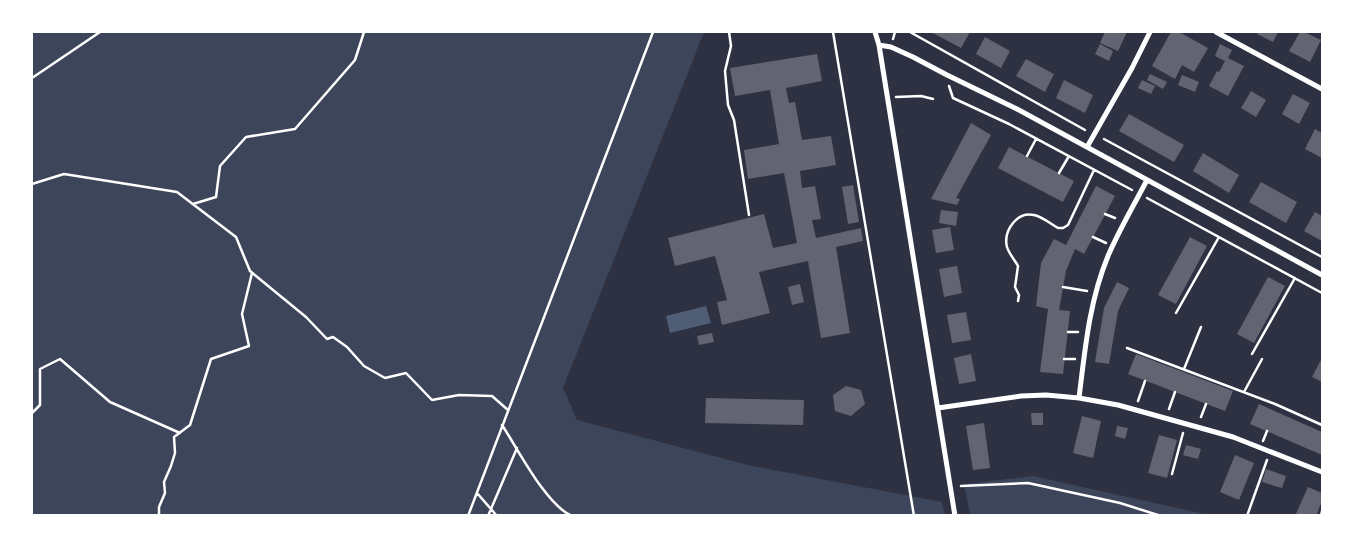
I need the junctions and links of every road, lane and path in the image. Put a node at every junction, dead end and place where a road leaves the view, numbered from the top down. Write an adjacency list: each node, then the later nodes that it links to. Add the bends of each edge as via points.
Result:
1 (100, 32): 11 (path)
2 (364, 32): 24 (path, via 355,60 295,129 246,137 220,166 216,197)
3 (653, 32): 47 (path)
4 (729, 32): 25 (path, via 728,105)
5 (832, 32): 67 (path)
6 (875, 32): 10 (street)
7 (910, 32): 15 (path)
8 (1150, 32): 15 (street)
9 (1216, 32): 12 (street)
10 (879, 45): 17 (street, via 913,57); 45 (street)
11 (32, 78)
12 (1322, 89)
13 (892, 97): 14 (path)
14 (933, 99)
15 (1094, 134): 17 (street); 27 (path)
16 (1036, 139): 18 (path)
17 (1087, 147): 22 (street)
18 (1027, 156)
19 (1069, 156): 21 (path)
20 (1094, 170): 33 (path, via 1068,225 1058,228 1029,215 1017,218 1010,227 1006,242 1018,266)
21 (1059, 173)
22 (1147, 180): 29 (street); 32 (street, via 1120,229)
23 (32, 184): 24 (path, via 64,174 177,192)
24 (193, 204): 28 (path, via 236,237)
25 (748, 215)
26 (1219, 237): 34 (path)
27 (1322, 257)
28 (252, 273): 47 (path, via 327,338 333,337 364,366 385,378 406,373 432,400 492,396); 54 (path, via 243,314 249,346 211,359 190,425)
29 (1322, 275)
30 (1295, 278): 37 (path)
31 (1063, 287): 32 (path)
32 (1096, 293): 43 (street)
33 (1018, 300)
34 (1176, 313)
35 (1201, 327): 39 (path)
36 (1126, 348): 39 (path)
37 (1252, 354)
38 (1262, 359): 42 (path)
39 (1184, 369): 42 (path)
40 (1145, 381): 46 (path)
41 (1175, 392): 49 (path)
42 (1244, 392): 52 (path)
43 (1079, 398): 45 (street, via 1021,396); 46 (street)
44 (1206, 404): 53 (path)
45 (938, 408): 59 (street)
46 (1135, 408): 49 (street)
47 (508, 410): 51 (path)
48 (32, 413): 54 (path, via 40,405 40,369 60,359 110,402)
49 (1166, 417): 50 (street)
50 (1186, 423): 53 (street); 58 (path)
51 (502, 425): 55 (path); 60 (path)
52 (1322, 425)
53 (1197, 427): 56 (street)
54 (180, 433): 62 (path, via 174,437 175,453 164,482)
55 (517, 448): 61 (path); 66 (path, via 548,496)
56 (1270, 451): 57 (street); 70 (path)
57 (1322, 472)
58 (1172, 474)
59 (951, 488): 68 (street); 69 (path, via 1028,483)
60 (477, 493): 61 (path); 63 (path)
61 (491, 508): 64 (path); 65 (path)
62 (159, 516)
63 (468, 516)
64 (488, 516)
65 (497, 516)
66 (572, 516)
67 (914, 516)
68 (955, 516)
69 (1161, 516)
70 (1247, 516)

